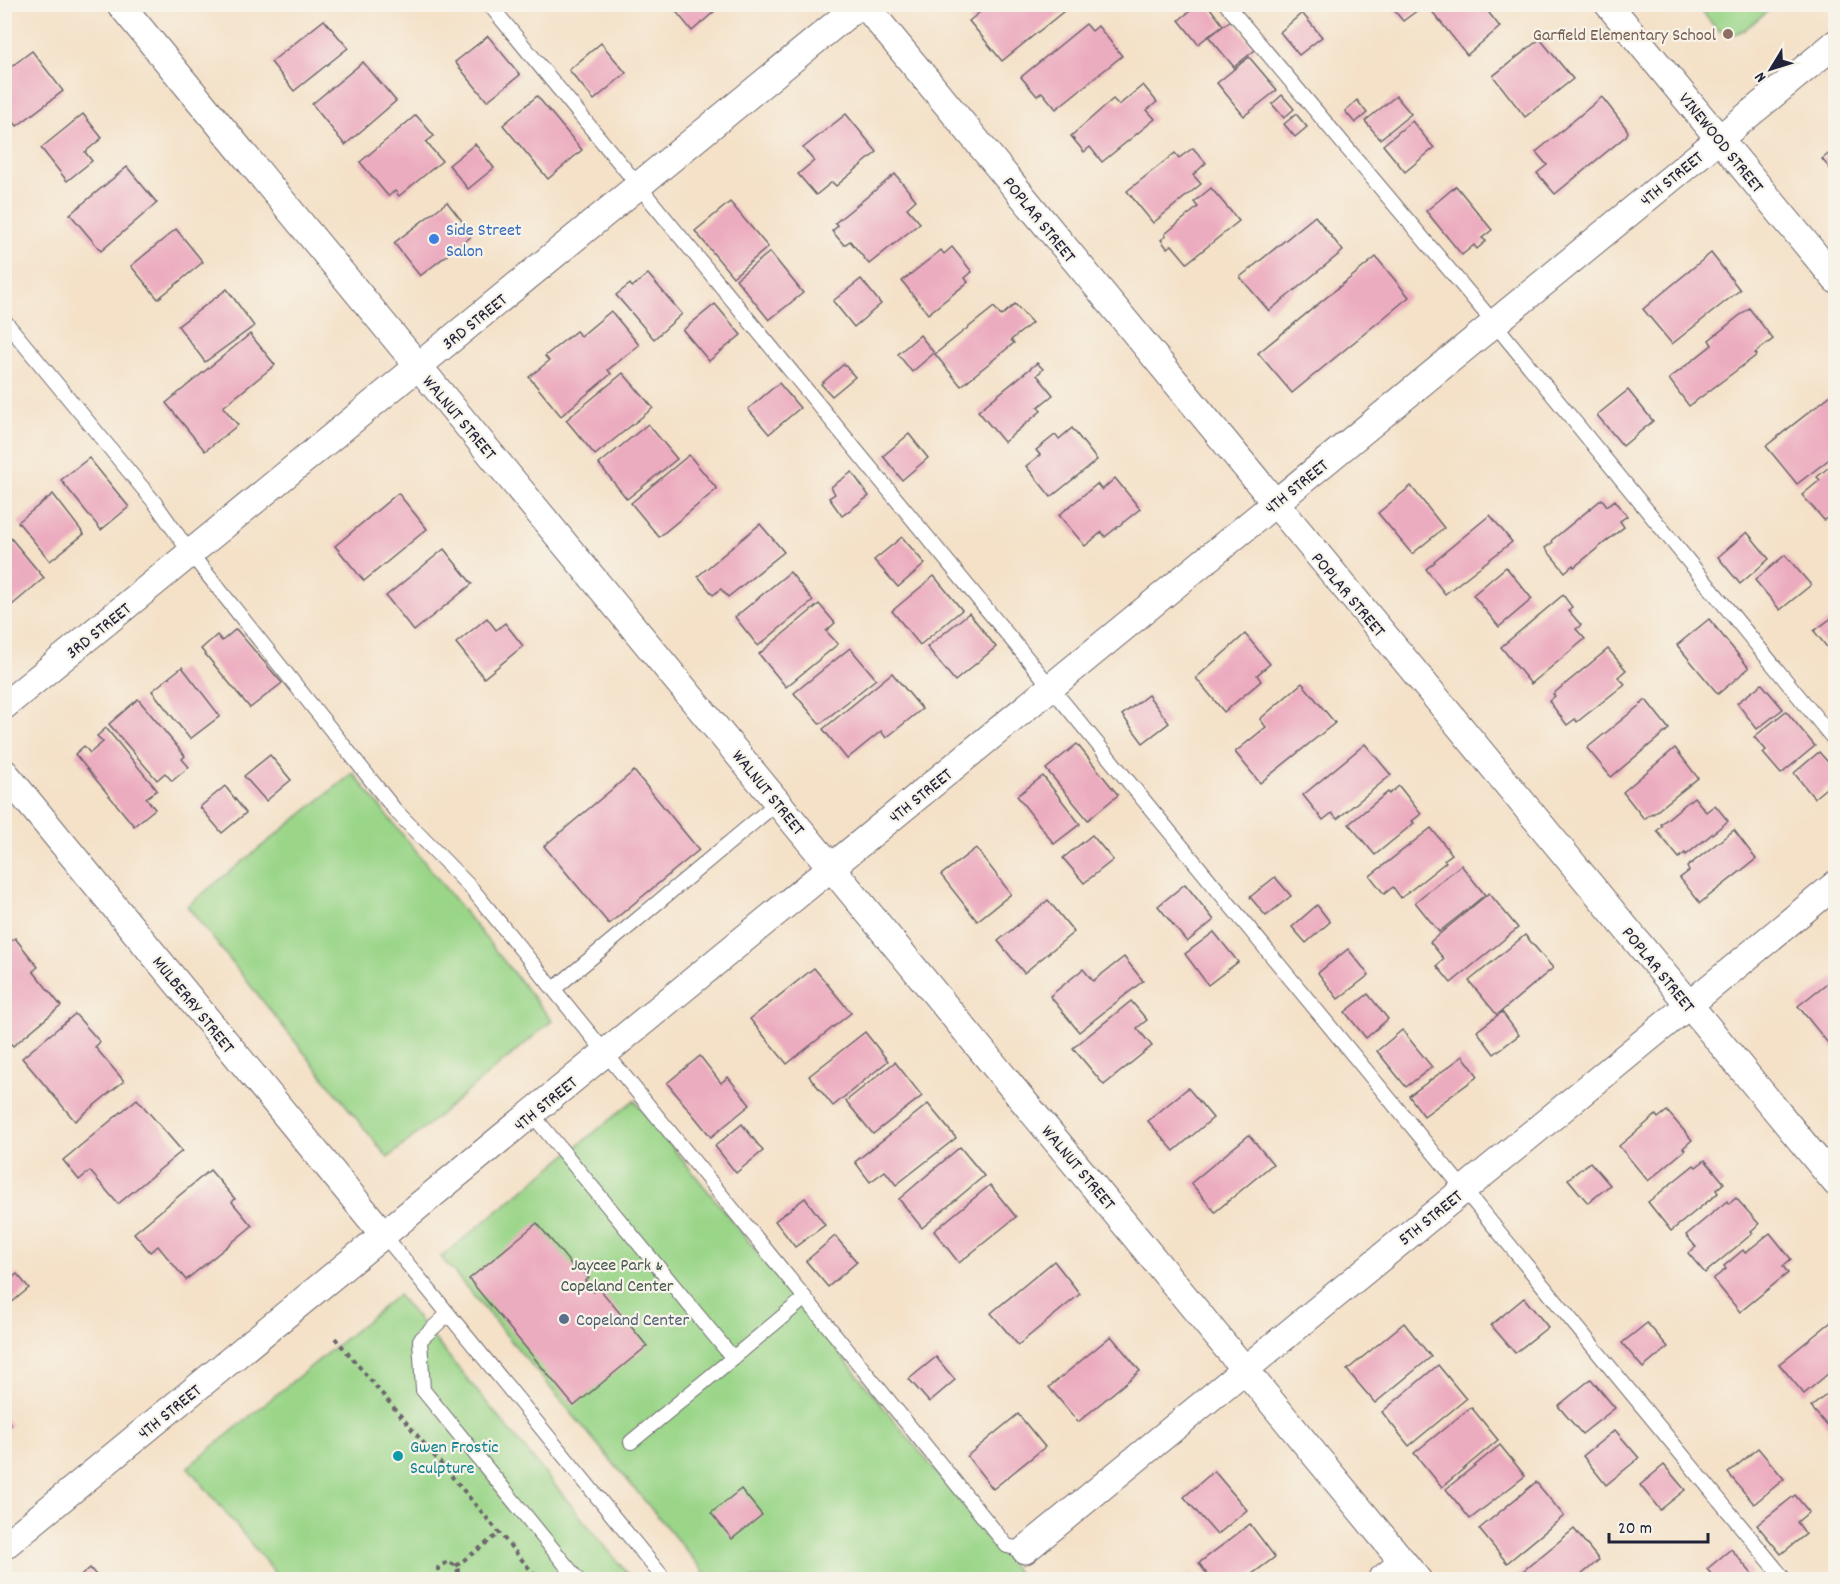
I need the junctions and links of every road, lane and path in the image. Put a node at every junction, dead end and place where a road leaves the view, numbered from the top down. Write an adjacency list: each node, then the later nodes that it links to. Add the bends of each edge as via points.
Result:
1 (120, 4): 12 (street, WALNUT STREET)
2 (489, 4): 8 (lane)
3 (862, 4): 8 (street, 3RD STREET); 13 (street, POPLAR STREET)
4 (1226, 4): 11 (lane)
5 (1608, 4): 7 (street, VINEWOOD STREET)
6 (1836, 43): 7 (street, 4TH STREET)
7 (1719, 139): 9 (street, VINEWOOD STREET); 11 (street, 4TH STREET)
8 (639, 186): 12 (street, 3RD STREET); 15 (lane)
9 (1836, 280)
10 (4, 320): 14 (lane, via 155,503)
11 (1494, 323): 13 (street, 4TH STREET); 17 (lane)
12 (419, 367): 14 (street, 3RD STREET); 19 (street, WALNUT STREET)
13 (1275, 504): 15 (street, 4TH STREET); 23 (street, POPLAR STREET)
14 (191, 554): 16 (street, 3RD STREET); 22 (lane, via 395,810 472,889)
15 (1050, 688): 20 (street, 4TH STREET); 27 (lane)
16 (4, 706)
17 (1836, 742)
18 (4, 772): 28 (street, MULBERRY STREET)
19 (778, 802): 20 (street, WALNUT STREET); 22 (lane)
20 (832, 867): 24 (street, 4TH STREET); 33 (street, WALNUT STREET)
21 (1836, 884): 23 (street, 5TH STREET)
22 (554, 989): 24 (lane)
23 (1688, 1005): 26 (street, POPLAR STREET); 27 (street, 5TH STREET)
24 (606, 1053): 25 (street, 4TH STREET); 29 (lane)
25 (532, 1114): 28 (street, 4TH STREET); 32 (lane)
26 (1836, 1183)
27 (1464, 1188): 33 (street, 5TH STREET); 46 (lane)
28 (384, 1235): 30 (lane); 36 (street, 4TH STREET)
29 (805, 1298): 32 (lane); 37 (lane, via 1007,1546)
30 (448, 1314): 40 (lane); 44 (lane, via 420,1340 423,1390)
31 (335, 1338): 35 (path)
32 (734, 1358): 34 (lane)
33 (1245, 1369): 37 (street, 5TH STREET); 39 (street, WALNUT STREET)
34 (631, 1442)
35 (500, 1533): 38 (path); 43 (path)
36 (4, 1546)
37 (1025, 1550)
38 (456, 1566): 41 (path, via 449,1562 441,1564 436,1572); 42 (path)
39 (1411, 1570): 45 (street)
40 (657, 1577)
41 (439, 1580)
42 (456, 1580)
43 (539, 1580)
44 (578, 1580)
45 (1382, 1580)
46 (1785, 1580)

